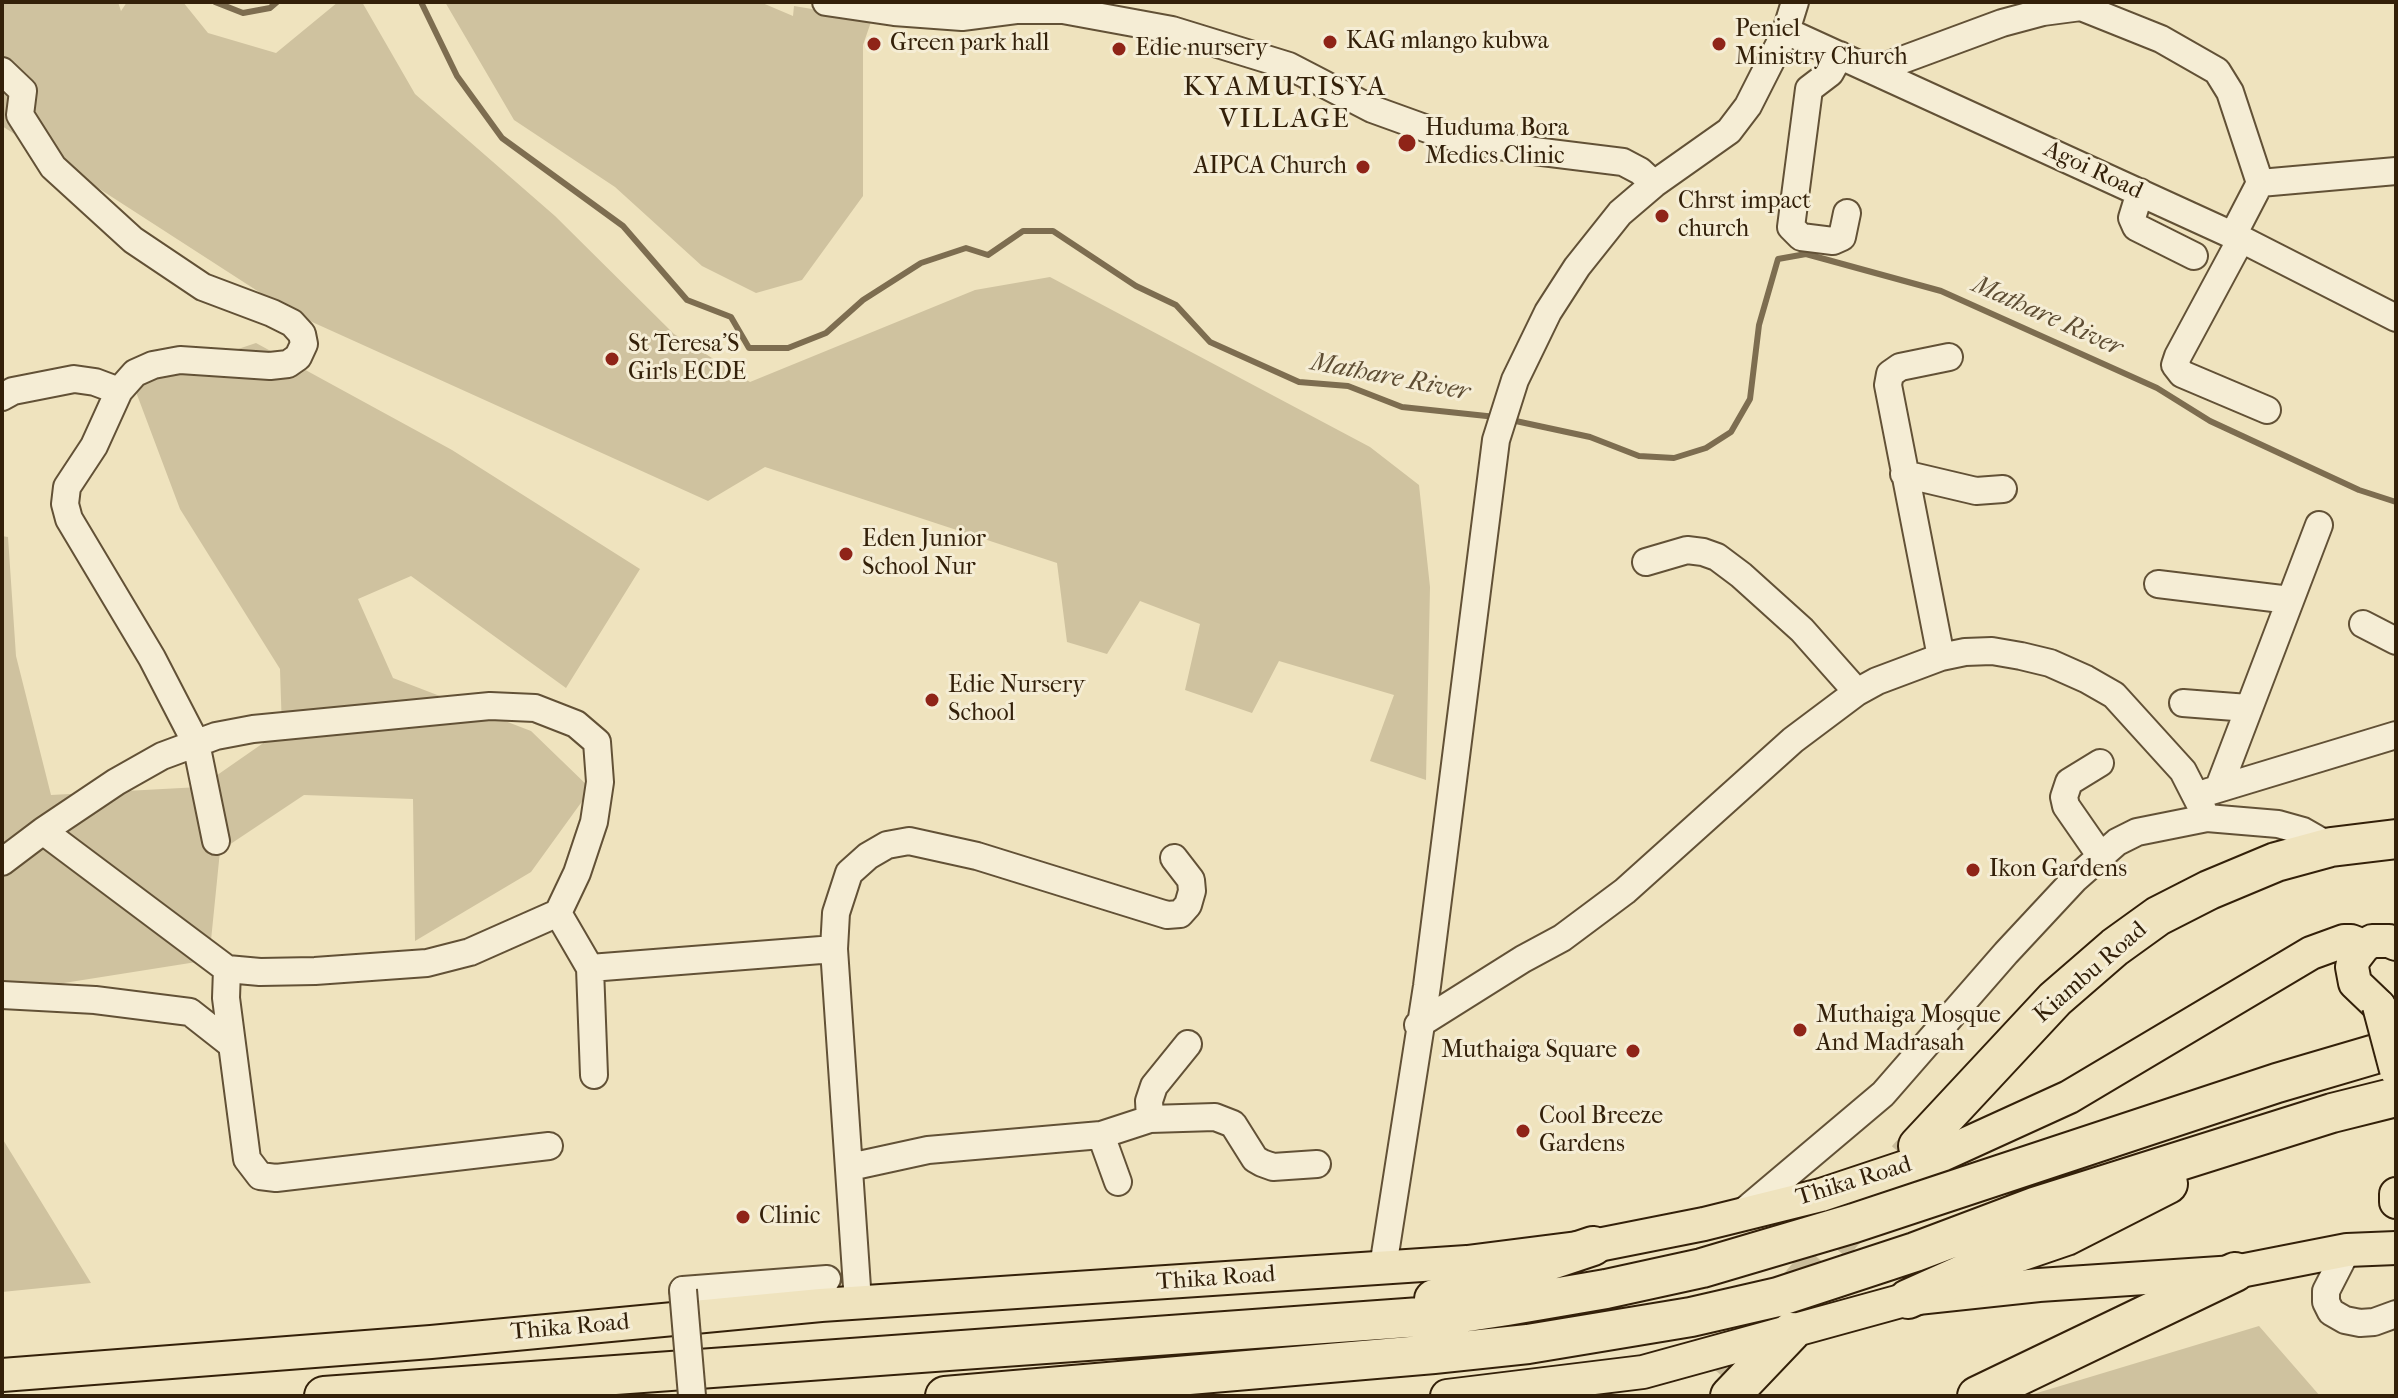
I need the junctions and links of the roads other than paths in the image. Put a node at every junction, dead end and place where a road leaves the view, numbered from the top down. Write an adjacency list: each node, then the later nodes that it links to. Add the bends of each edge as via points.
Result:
1 (826, 2): 4 (street, via 962,17 1016,10)
2 (1795, 2): 5 (street)
3 (2084, 5): 7 (street, via 2002,23); 10 (street, via 2217,71 2230,92)
4 (1127, 11): 11 (street, via 1289,66 1372,109 1444,135 1623,162)
5 (1786, 31): 6 (street, Agoi Road); 11 (street, via 1748,106 1729,131)
6 (1840, 55): 7 (street, Agoi Road); 13 (street, via 1827,77 1809,89 1791,227 1801,237 1839,240)
7 (1875, 70): 12 (street, Agoi Road)
8 (2, 71): 18 (street, via 23,91 20,115 53,167 133,240 203,287 272,313 302,334 298,357 288,364 180,360 135,373)
9 (2396, 171): 10 (street)
10 (2260, 183): 14 (street)
11 (1654, 184): 52 (street, via 1620,213 1548,312 1515,380 1496,440)
12 (2140, 192): 14 (street, Agoi Road); 15 (street, via 2132,218 2136,227)
13 (1847, 213)
14 (2237, 237): 16 (street, Agoi Road); 20 (street, via 2175,365 2182,374)
15 (2194, 256)
16 (2396, 318)
17 (1949, 357): 21 (street, via 1890,374)
18 (119, 391): 19 (street, via 74,379); 34 (street, via 94,446 67,487 65,504)
19 (2, 397)
20 (2267, 410)
21 (1904, 474): 22 (street, via 1976,491); 29 (street)
22 (2003, 489)
23 (2319, 525): 26 (street)
24 (1646, 562): 30 (street, via 1687,550 1717,557 1802,630)
25 (2158, 584): 26 (street)
26 (2290, 600): 32 (street)
27 (2363, 624): 28 (street)
28 (2396, 641)
29 (1941, 657): 30 (street); 36 (street, via 1992,651 2050,663 2086,679 2114,695)
30 (1857, 692): 52 (street, via 1793,740 1625,891 1562,938)
31 (2183, 703): 32 (street)
32 (2248, 708): 36 (street)
33 (2396, 735): 36 (street)
34 (196, 743): 37 (street, via 116,782); 39 (street); 44 (street, via 253,729 490,706 535,708 576,724 597,742 600,782 594,822)
35 (2100, 763): 41 (street, via 2069,782 2064,797)
36 (2208, 800): 40 (street, via 2303,831); 41 (street)
37 (43, 831): 43 (street); 48 (street)
38 (2396, 839): 40 (highway, Kiambu Road)
39 (216, 841)
40 (2331, 847): 61 (highway, Kiambu Road, via 2276,862 2158,916 2115,947 2055,999)
41 (2100, 855): 62 (street, via 1883,1094)
42 (1174, 858): 46 (street, via 1191,880 1192,891 1180,914 1167,915 977,856 909,841 887,845 849,873 840,895)
43 (2, 862)
44 (558, 913): 47 (street); 48 (street, via 470,952 427,963 315,971)
45 (2382, 938): 55 (main road, bridge, via 2354,959 2353,975 2360,990 2379,1006); 67 (main road, Thika Road, via 2344,941 2311,953 2120,1069 2013,1125)
46 (834, 949): 47 (street); 64 (street)
47 (590, 968): 56 (street)
48 (227, 969): 50 (street)
49 (2, 995): 51 (street)
50 (226, 998): 51 (street); 54 (street)
51 (190, 1012): 54 (street)
52 (1418, 1025): 73 (street)
53 (1188, 1044): 57 (street, via 1154,1086)
54 (232, 1045): 60 (street, via 247,1159 260,1176)
55 (2390, 1074): 59 (highway, via 2332,1113); 79 (highway, Thika Road, via 2277,1083 1702,1268 1507,1306)
56 (594, 1075)
57 (1150, 1119): 58 (street); 63 (street, via 1215,1117 1233,1124 1262,1163)
58 (1101, 1135): 64 (street, via 928,1150); 65 (street)
59 (2251, 1138): 76 (highway, via 2066,1236); 85 (highway, via 1778,1297 1691,1317 1528,1344)
60 (549, 1146)
61 (1918, 1146)
62 (1804, 1161): 67 (street); 69 (street)
63 (1317, 1164)
64 (850, 1167): 77 (street)
65 (1118, 1182)
66 (2396, 1194): 68 (main road)
67 (1821, 1195): 69 (main road, Thika Road)
68 (2396, 1202)
69 (1741, 1214): 70 (main road, Thika Road)
70 (1593, 1246): 73 (main road, Thika Road); 79 (highway)
71 (2396, 1248): 72 (main road)
72 (2347, 1250): 74 (main road); 78 (street, via 2326,1291 2331,1312 2360,1323)
73 (1383, 1267): 77 (main road, Thika Road)
74 (2235, 1272): 76 (main road); 87 (highway)
75 (827, 1279): 84 (street, bridge, via 683,1290)
76 (1908, 1299): 80 (main road)
77 (858, 1302): 81 (main road, Thika Road)
78 (2396, 1314)
79 (1375, 1320): 83 (highway, Thika Road)
80 (1791, 1332): 82 (highway); 86 (main road, via 1643,1372)
81 (2, 1375)
82 (1719, 1389)
83 (324, 1396)
84 (692, 1396)
85 (945, 1396)
86 (1447, 1396)
87 (1977, 1396)

